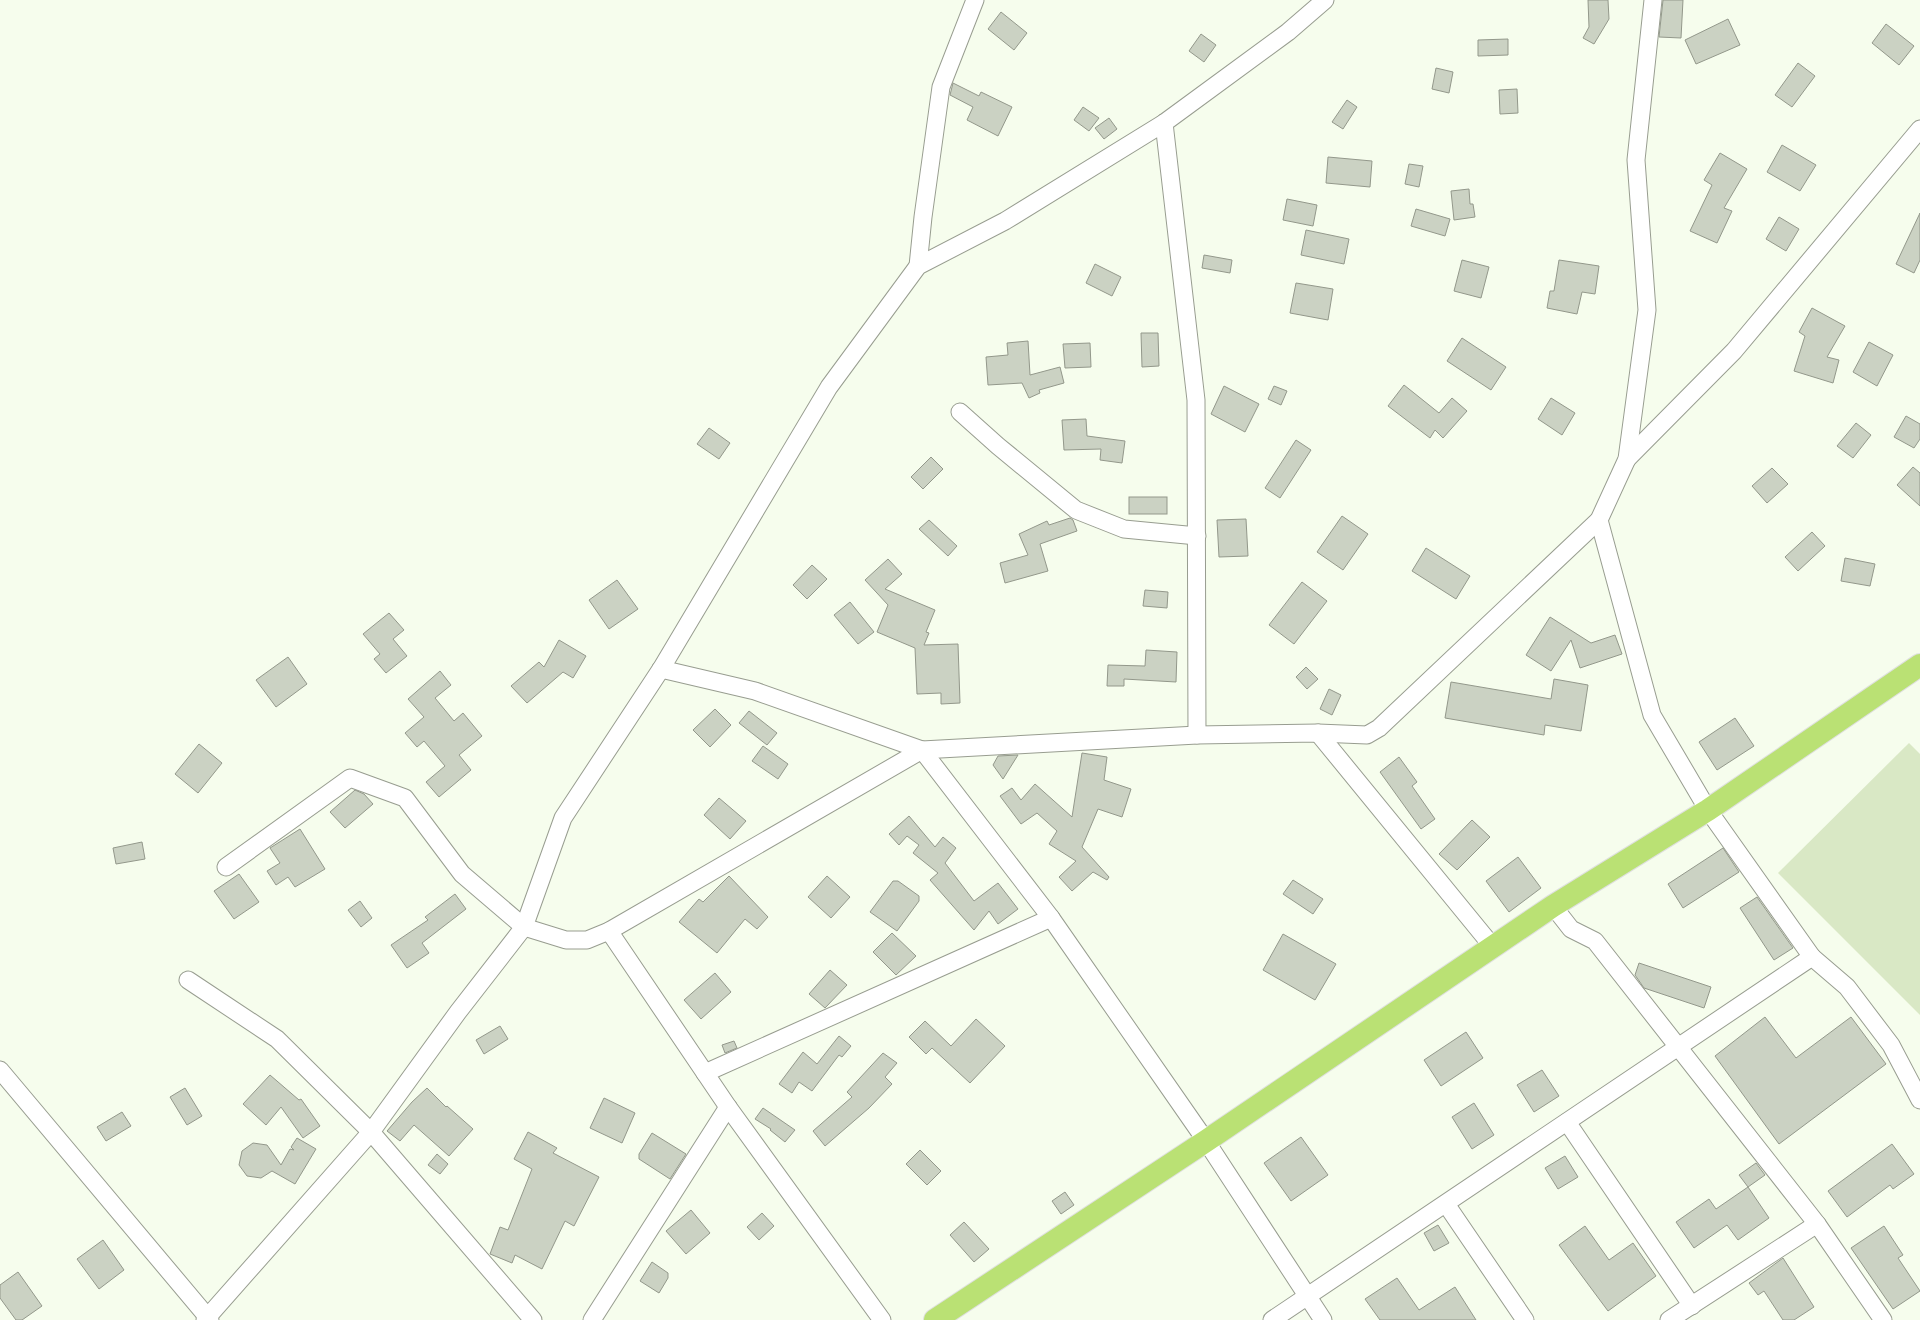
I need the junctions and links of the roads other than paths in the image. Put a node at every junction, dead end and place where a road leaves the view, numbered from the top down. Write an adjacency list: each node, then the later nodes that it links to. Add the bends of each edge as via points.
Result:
1 (975, 0): 6 (street, via 941,87)
2 (1325, 0): 4 (street, via 1288,32)
3 (1653, 0): 8 (street, via 1636,160 1646,310)
4 (1164, 123): 6 (street, via 1005,221); 10 (street, via 1196,400)
5 (1920, 129): 8 (street, via 1734,351)
6 (918, 266): 12 (street, via 828,387)
7 (960, 412): 10 (street, via 1076,510 1124,529)
8 (1627, 459): 9 (street)
9 (1599, 520): 13 (street, via 1379,728 1367,735); 16 (street, via 1652,715)
10 (1197, 536): 14 (street)
11 (1920, 665): 16 (highway)
12 (661, 669): 15 (street, via 755,691); 20 (street, via 563,818)
13 (1318, 733): 14 (street); 22 (street)
14 (1197, 735): 15 (street)
15 (922, 750): 19 (street); 21 (street)
16 (1708, 810): 18 (highway); 23 (street)
17 (226, 867): 20 (street, via 350,778 405,798 462,874)
18 (1553, 906): 22 (highway); 25 (street, via 1571,928 1595,941)
19 (1051, 918): 27 (street); 32 (street)
20 (524, 927): 21 (street, via 566,940 587,940); 31 (street, via 458,1012)
21 (609, 931): 27 (street)
22 (1493, 947): 32 (highway)
23 (1812, 957): 25 (street); 28 (street, via 1847,986 1891,1045)
24 (188, 980): 31 (street, via 277,1039)
25 (1678, 1048): 30 (street); 34 (street)
26 (0, 1070): 37 (street)
27 (705, 1073): 29 (street)
28 (1920, 1100)
29 (728, 1107): 39 (street); 40 (street)
30 (1567, 1122): 33 (street); 36 (street)
31 (371, 1132): 37 (street); 38 (street)
32 (1206, 1142): 35 (street); 41 (highway)
33 (1446, 1204): 35 (street); 44 (street)
34 (1817, 1224): 36 (street); 46 (street)
35 (1308, 1296): 42 (street); 43 (street)
36 (1692, 1306): 45 (street)
37 (208, 1319)
38 (533, 1320)
39 (592, 1320)
40 (882, 1320)
41 (935, 1320)
42 (1272, 1320)
43 (1323, 1320)
44 (1525, 1320)
45 (1669, 1320)
46 (1883, 1320)

